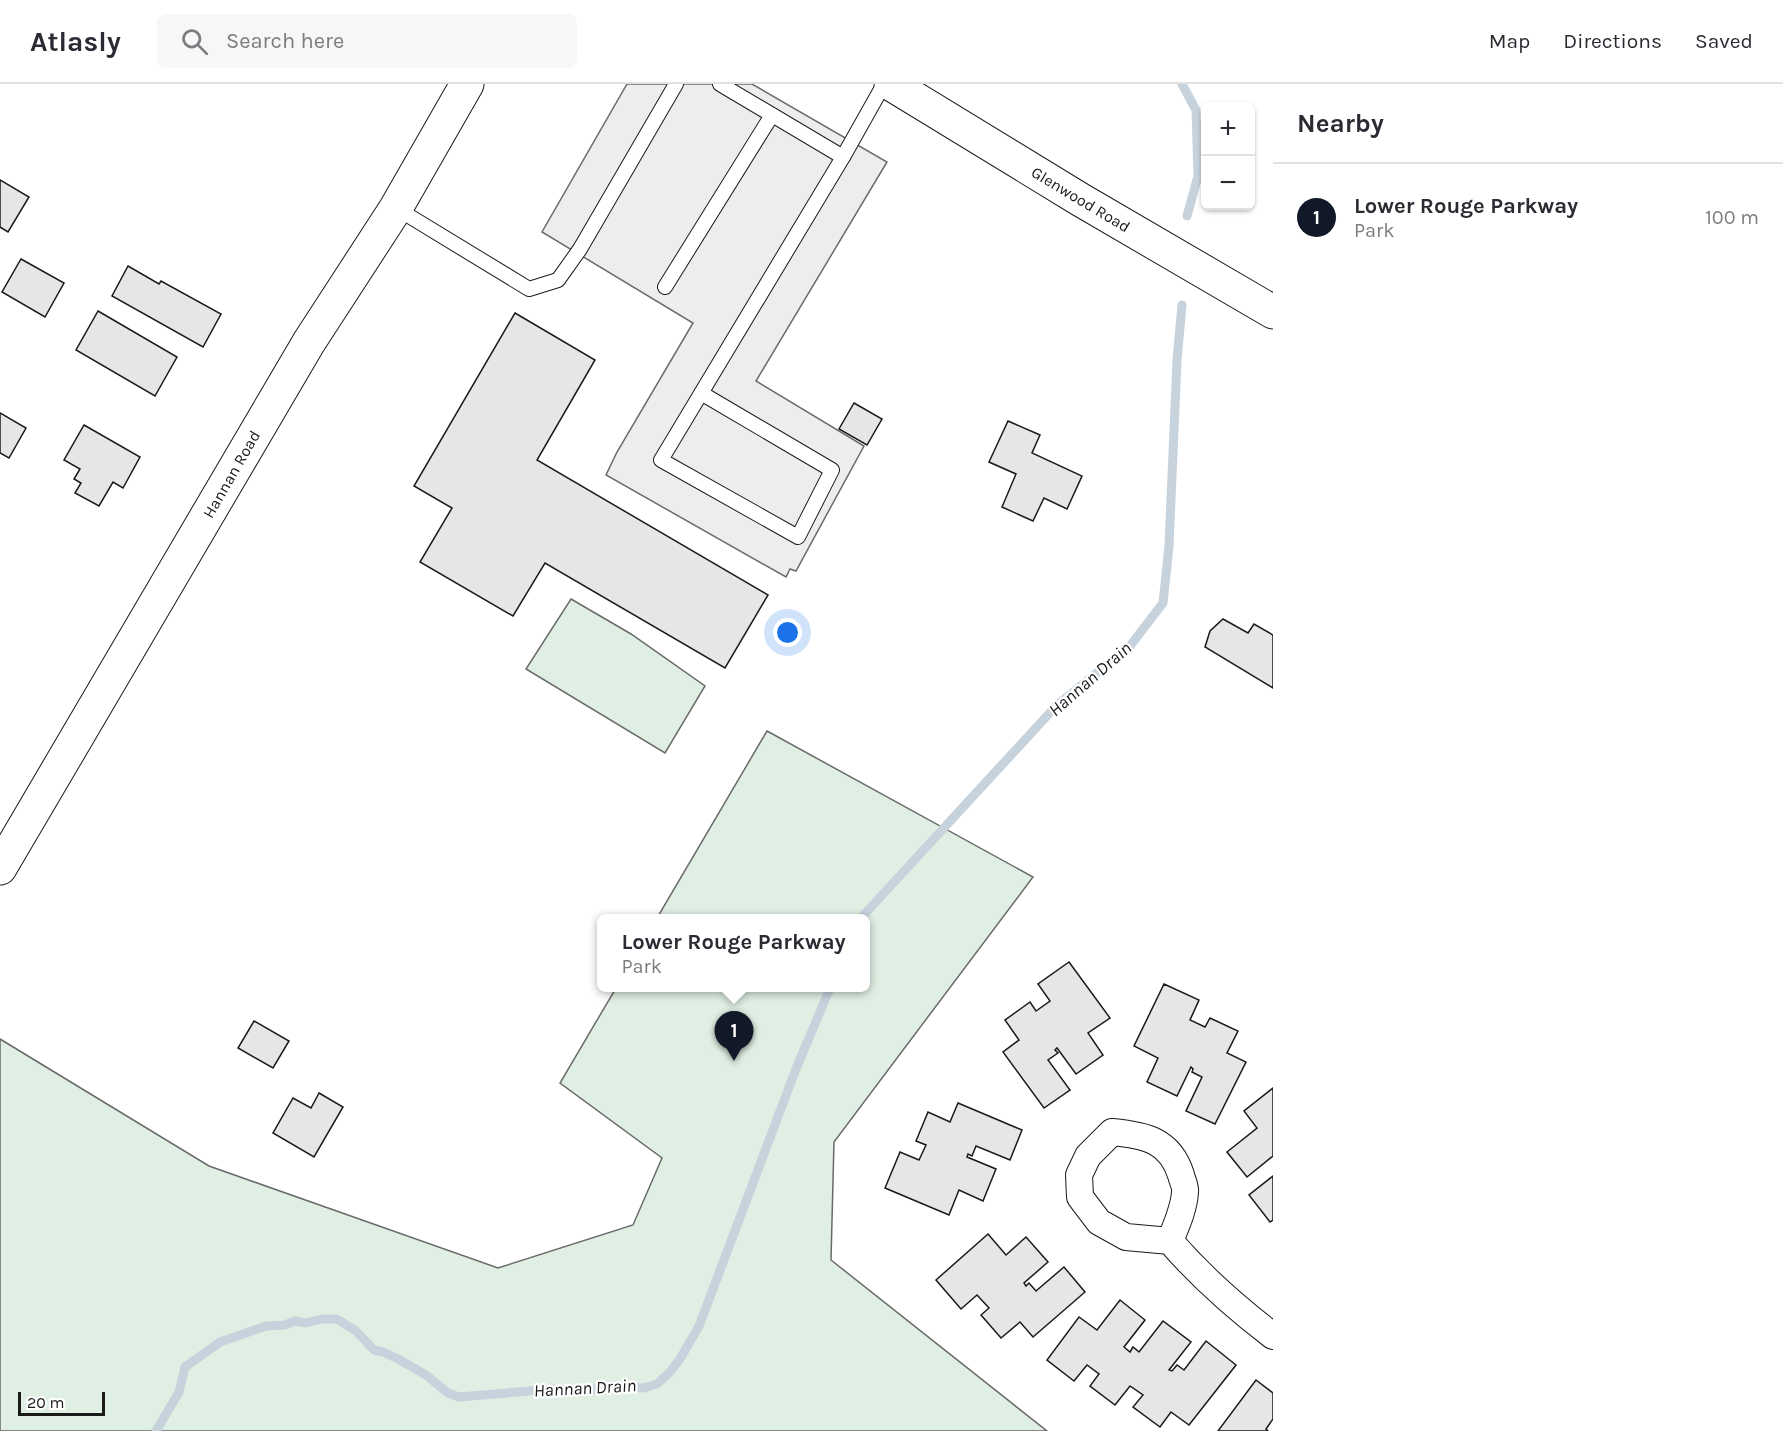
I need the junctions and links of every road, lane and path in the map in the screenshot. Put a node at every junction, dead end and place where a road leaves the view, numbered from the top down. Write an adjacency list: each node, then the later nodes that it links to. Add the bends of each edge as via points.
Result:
1 (467, 84): 8 (street, Hannan Road)
2 (676, 84): 8 (lane, via 558,280 529,289)
3 (720, 84): 6 (lane)
4 (884, 84): 7 (lane)
5 (891, 84): 10 (street, Glenwood Road)
6 (772, 115): 7 (lane); 9 (lane)
7 (843, 157): 11 (lane)
8 (396, 208): 12 (street, Hannan Road, via 309,342)
9 (665, 287)
10 (1273, 312)
11 (701, 393): 11 (lane, via 661,460 798,537 832,470)
12 (0, 868)
13 (1170, 1241): 13 (street, via 1126,1237 1099,1222 1080,1197 1080,1175 1088,1156 1112,1132 1136,1134 1161,1144 1178,1164 1186,1191); 14 (street, via 1196,1270)
14 (1273, 1336)

